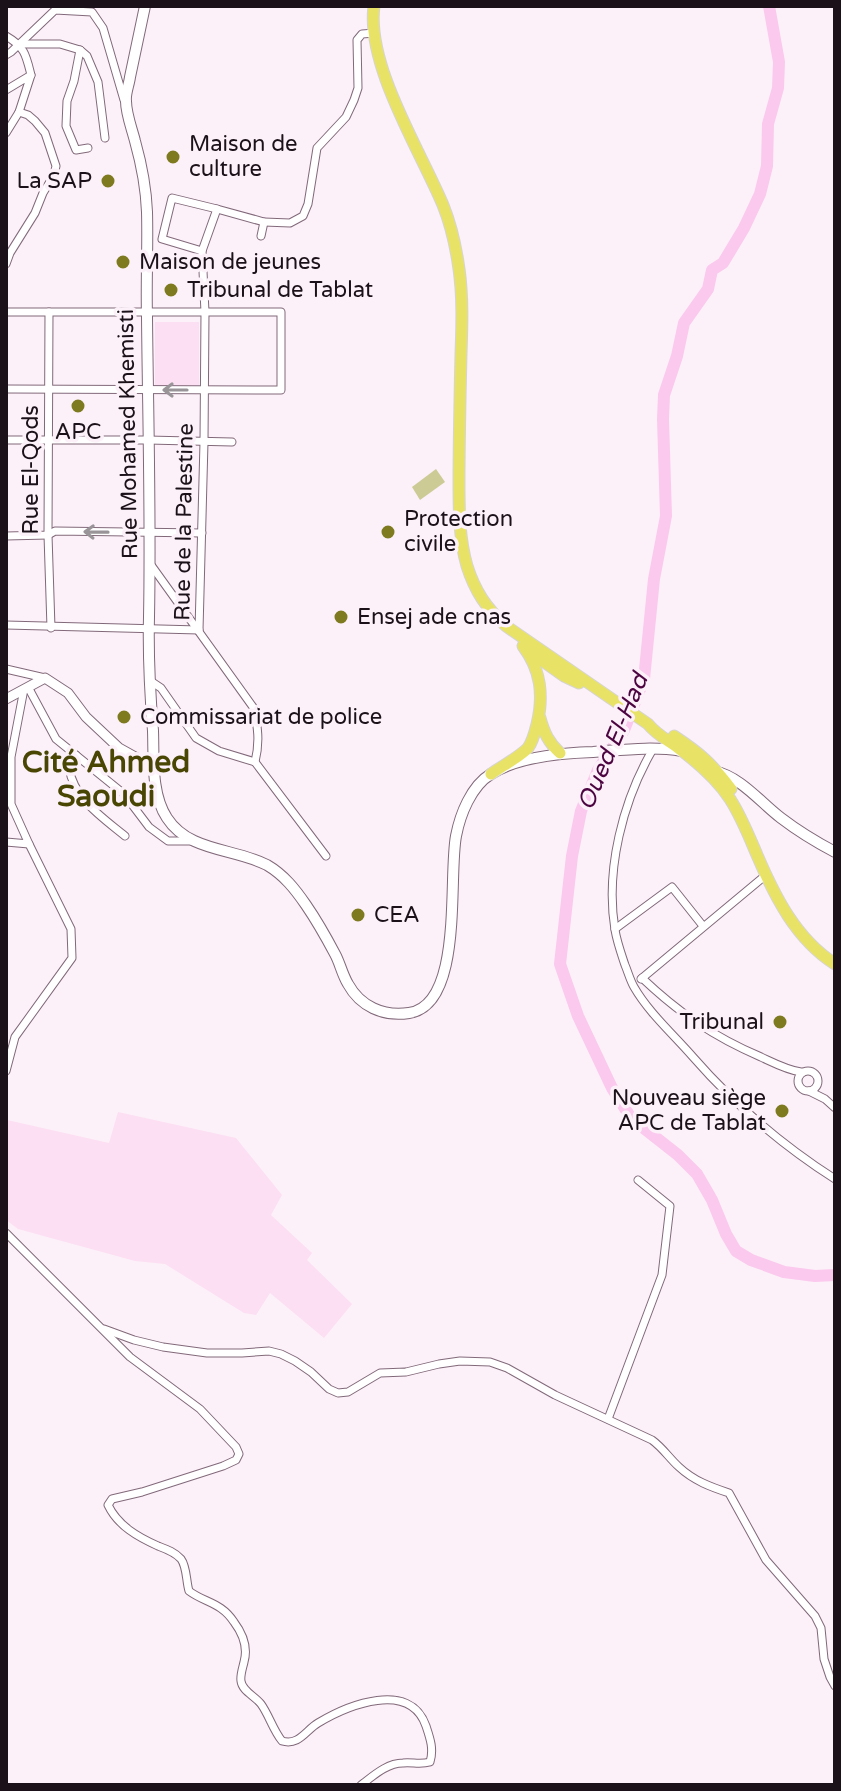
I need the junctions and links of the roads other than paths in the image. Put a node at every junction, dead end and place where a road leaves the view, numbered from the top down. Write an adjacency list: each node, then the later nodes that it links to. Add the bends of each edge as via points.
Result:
1 (145, 6): 11 (main road)
2 (374, 6): 4 (main road)
3 (91, 9): 6 (street, via 55,10); 11 (street, via 103,28)
4 (375, 33): 18 (street, via 357,40 358,88 346,117 317,148 303,216 290,223); 43 (main road, via 387,83 453,237 462,329 460,530 480,596)
5 (6, 36): 6 (street)
6 (20, 44): 7 (street); 8 (street); 9 (street)
7 (80, 50): 15 (street, via 98,82); 16 (street, via 66,126 76,150)
8 (6, 55)
9 (31, 75): 10 (street); 12 (street)
10 (6, 90)
11 (126, 101): 19 (main road, Rue Mohamed Khemisti, via 146,184)
12 (19, 112): 13 (street); 23 (street, via 45,133 56,166)
13 (10, 122): 14 (street)
14 (6, 133)
15 (105, 138)
16 (88, 148)
17 (217, 209): 18 (street); 21 (street, via 172,198); 22 (street)
18 (264, 222): 20 (street)
19 (148, 236): 21 (street); 26 (main road, Rue Mohamed Khemisti)
20 (261, 236)
21 (162, 239): 22 (street)
22 (202, 251): 27 (street, Rue de la Palestine)
23 (6, 264)
24 (6, 312): 25 (street)
25 (49, 312): 26 (street); 29 (street, Rue El-Qods)
26 (147, 312): 27 (street); 30 (main road, Rue Mohamed Khemisti)
27 (205, 312): 31 (street, Rue de la Palestine); 31 (street, via 281,312 281,390)
28 (6, 389): 29 (street)
29 (49, 390): 30 (street); 33 (street, Rue El-Qods)
30 (148, 390): 31 (street, one-way to 30); 34 (main road, Rue Mohamed Khemisti)
31 (203, 390): 35 (street, Rue de la Palestine)
32 (6, 440): 33 (street)
33 (48, 440): 34 (street); 39 (street, Rue El-Qods)
34 (148, 440): 35 (street); 37 (main road, Rue Mohamed Khemisti)
35 (204, 442): 36 (street); 38 (street, Rue de la Palestine)
36 (232, 442)
37 (149, 533): 38 (street); 39 (street, one-way to 39); 41 (main road, Rue Mohamed Khemisti)
38 (202, 533): 46 (street, Rue de la Palestine)
39 (48, 535): 40 (street); 44 (street, Rue El-Qods)
40 (6, 536)
41 (149, 563): 45 (main road, Rue Mohamed Khemisti); 46 (street)
42 (6, 625): 44 (street)
43 (506, 626): 47 (main road); 52 (main road)
44 (51, 628): 45 (street)
45 (148, 628): 46 (street); 51 (main road, Rue Mohamed Khemisti)
46 (199, 630): 64 (street, Rue de la Palestine, via 253,707 259,747)
47 (523, 646): 49 (main road); 55 (main road, via 537,668)
48 (6, 669): 50 (street)
49 (564, 676): 52 (main road); 54 (main road); 55 (main road, via 551,681)
50 (45, 678): 53 (street); 65 (street, via 68,693 119,748)
51 (149, 680): 64 (street, via 161,688 196,738); 65 (main road, Rue Mohamed Khemisti)
52 (584, 680): 54 (main road)
53 (26, 688): 56 (street); 63 (street, via 56,739); 72 (street, via 11,757 11,804)
54 (602, 692): 58 (main road)
55 (541, 694): 57 (main road)
56 (6, 699)
57 (539, 714): 62 (main road, via 544,732); 68 (main road, via 529,746)
58 (652, 729): 59 (main road, via 651,743); 61 (main road); 67 (main road, via 669,733)
59 (635, 749): 60 (main road); 62 (main road)
60 (653, 749): 61 (main road); 77 (street, via 633,792 617,850)
61 (682, 751): 66 (main road)
62 (560, 753): 68 (main road)
63 (76, 755): 69 (street, via 69,768 71,783 93,812); 70 (street, via 124,794 149,827 168,841)
64 (255, 762): 74 (street)
65 (155, 768): 70 (main road, Rue Mohamed Khemisti, via 166,817)
66 (704, 771): 67 (main road); 75 (main road, via 730,799)
67 (719, 772): 73 (main road); 78 (main road, via 744,811 795,918)
68 (491, 774): 70 (main road, via 468,801 455,837 443,980 429,1003 408,1013 379,1011 354,994 321,926 286,879 246,856)
69 (125, 836)
70 (193, 841)
71 (6, 842): 72 (street)
72 (29, 844): 81 (street, via 71,929 72,958 15,1037)
73 (835, 852)
74 (326, 856)
75 (766, 875): 76 (street); 78 (main road, via 801,934)
76 (703, 926): 77 (street, via 672,887); 79 (street)
77 (615, 929): 80 (street)
78 (835, 962)
79 (642, 978): 80 (street); 82 (street, via 700,1026)
80 (633, 986): 87 (street, via 744,1110)
81 (6, 1071)
82 (799, 1075): 83 (street, via 814,1072); 84 (street, via 800,1088)
83 (817, 1085): 84 (street); 85 (street)
84 (809, 1091): 85 (street)
85 (825, 1099): 86 (street)
86 (835, 1108)
87 (835, 1179)
88 (638, 1180): 91 (street, via 670,1206 666,1248 662,1275)
89 (6, 1233): 90 (street)
90 (102, 1328): 91 (street, via 163,1347 281,1354 338,1393 380,1373 490,1362); 93 (street, via 130,1357 200,1409 236,1447 236,1460 223,1466 119,1496 108,1505 129,1530 180,1558 189,1591 234,1621 246,1655 241,1681 282,1741 298,1740 314,1725 353,1707 385,1700 413,1706 422,1716 431,1741 430,1762 392,1765)
91 (608, 1419): 92 (street, via 652,1440 702,1484 729,1493 766,1560 815,1616)
92 (835, 1686)
93 (361, 1785)

